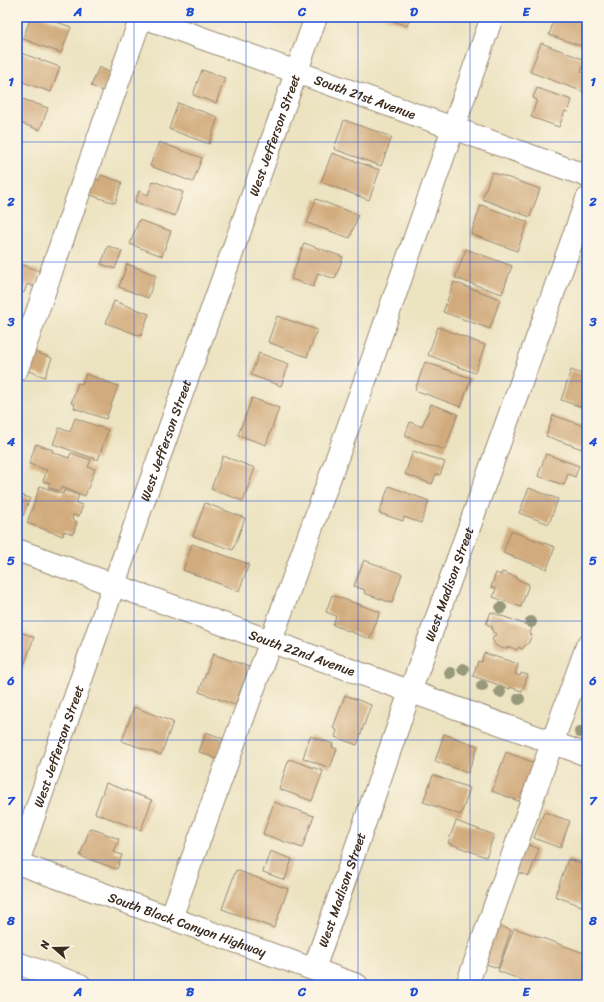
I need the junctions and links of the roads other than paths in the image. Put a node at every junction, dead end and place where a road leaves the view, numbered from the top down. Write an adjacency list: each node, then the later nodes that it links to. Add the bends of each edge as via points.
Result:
1 (142, 17): 4 (main road, South 21st Avenue); 8 (main road)
2 (316, 17): 4 (main road, West Jefferson Street)
3 (492, 17): 5 (main road)
4 (297, 72): 5 (main road, South 21st Avenue); 10 (main road, West Jefferson Street)
5 (453, 128): 6 (main road, South 21st Avenue); 11 (main road, via 368,376)
6 (587, 176)
7 (587, 199): 13 (main road, West Madison Street)
8 (17, 369)
9 (17, 550): 10 (main road, South 22nd Avenue)
10 (113, 585): 11 (main road, South 22nd Avenue); 16 (main road, West Jefferson Street)
11 (271, 641): 13 (main road, South 22nd Avenue); 17 (main road)
12 (587, 646): 14 (main road)
13 (410, 692): 14 (main road, South 22nd Avenue); 19 (main road, West Madison Street)
14 (552, 743): 15 (main road, South 22nd Avenue); 22 (main road)
15 (587, 756)
16 (17, 863): 17 (main road, South Black Canyon Highway)
17 (171, 918): 19 (main road, South Black Canyon Highway)
18 (19, 963): 20 (main road)
19 (314, 969): 21 (main road, South Black Canyon Highway)
20 (80, 985)
21 (357, 985)
22 (467, 985)

